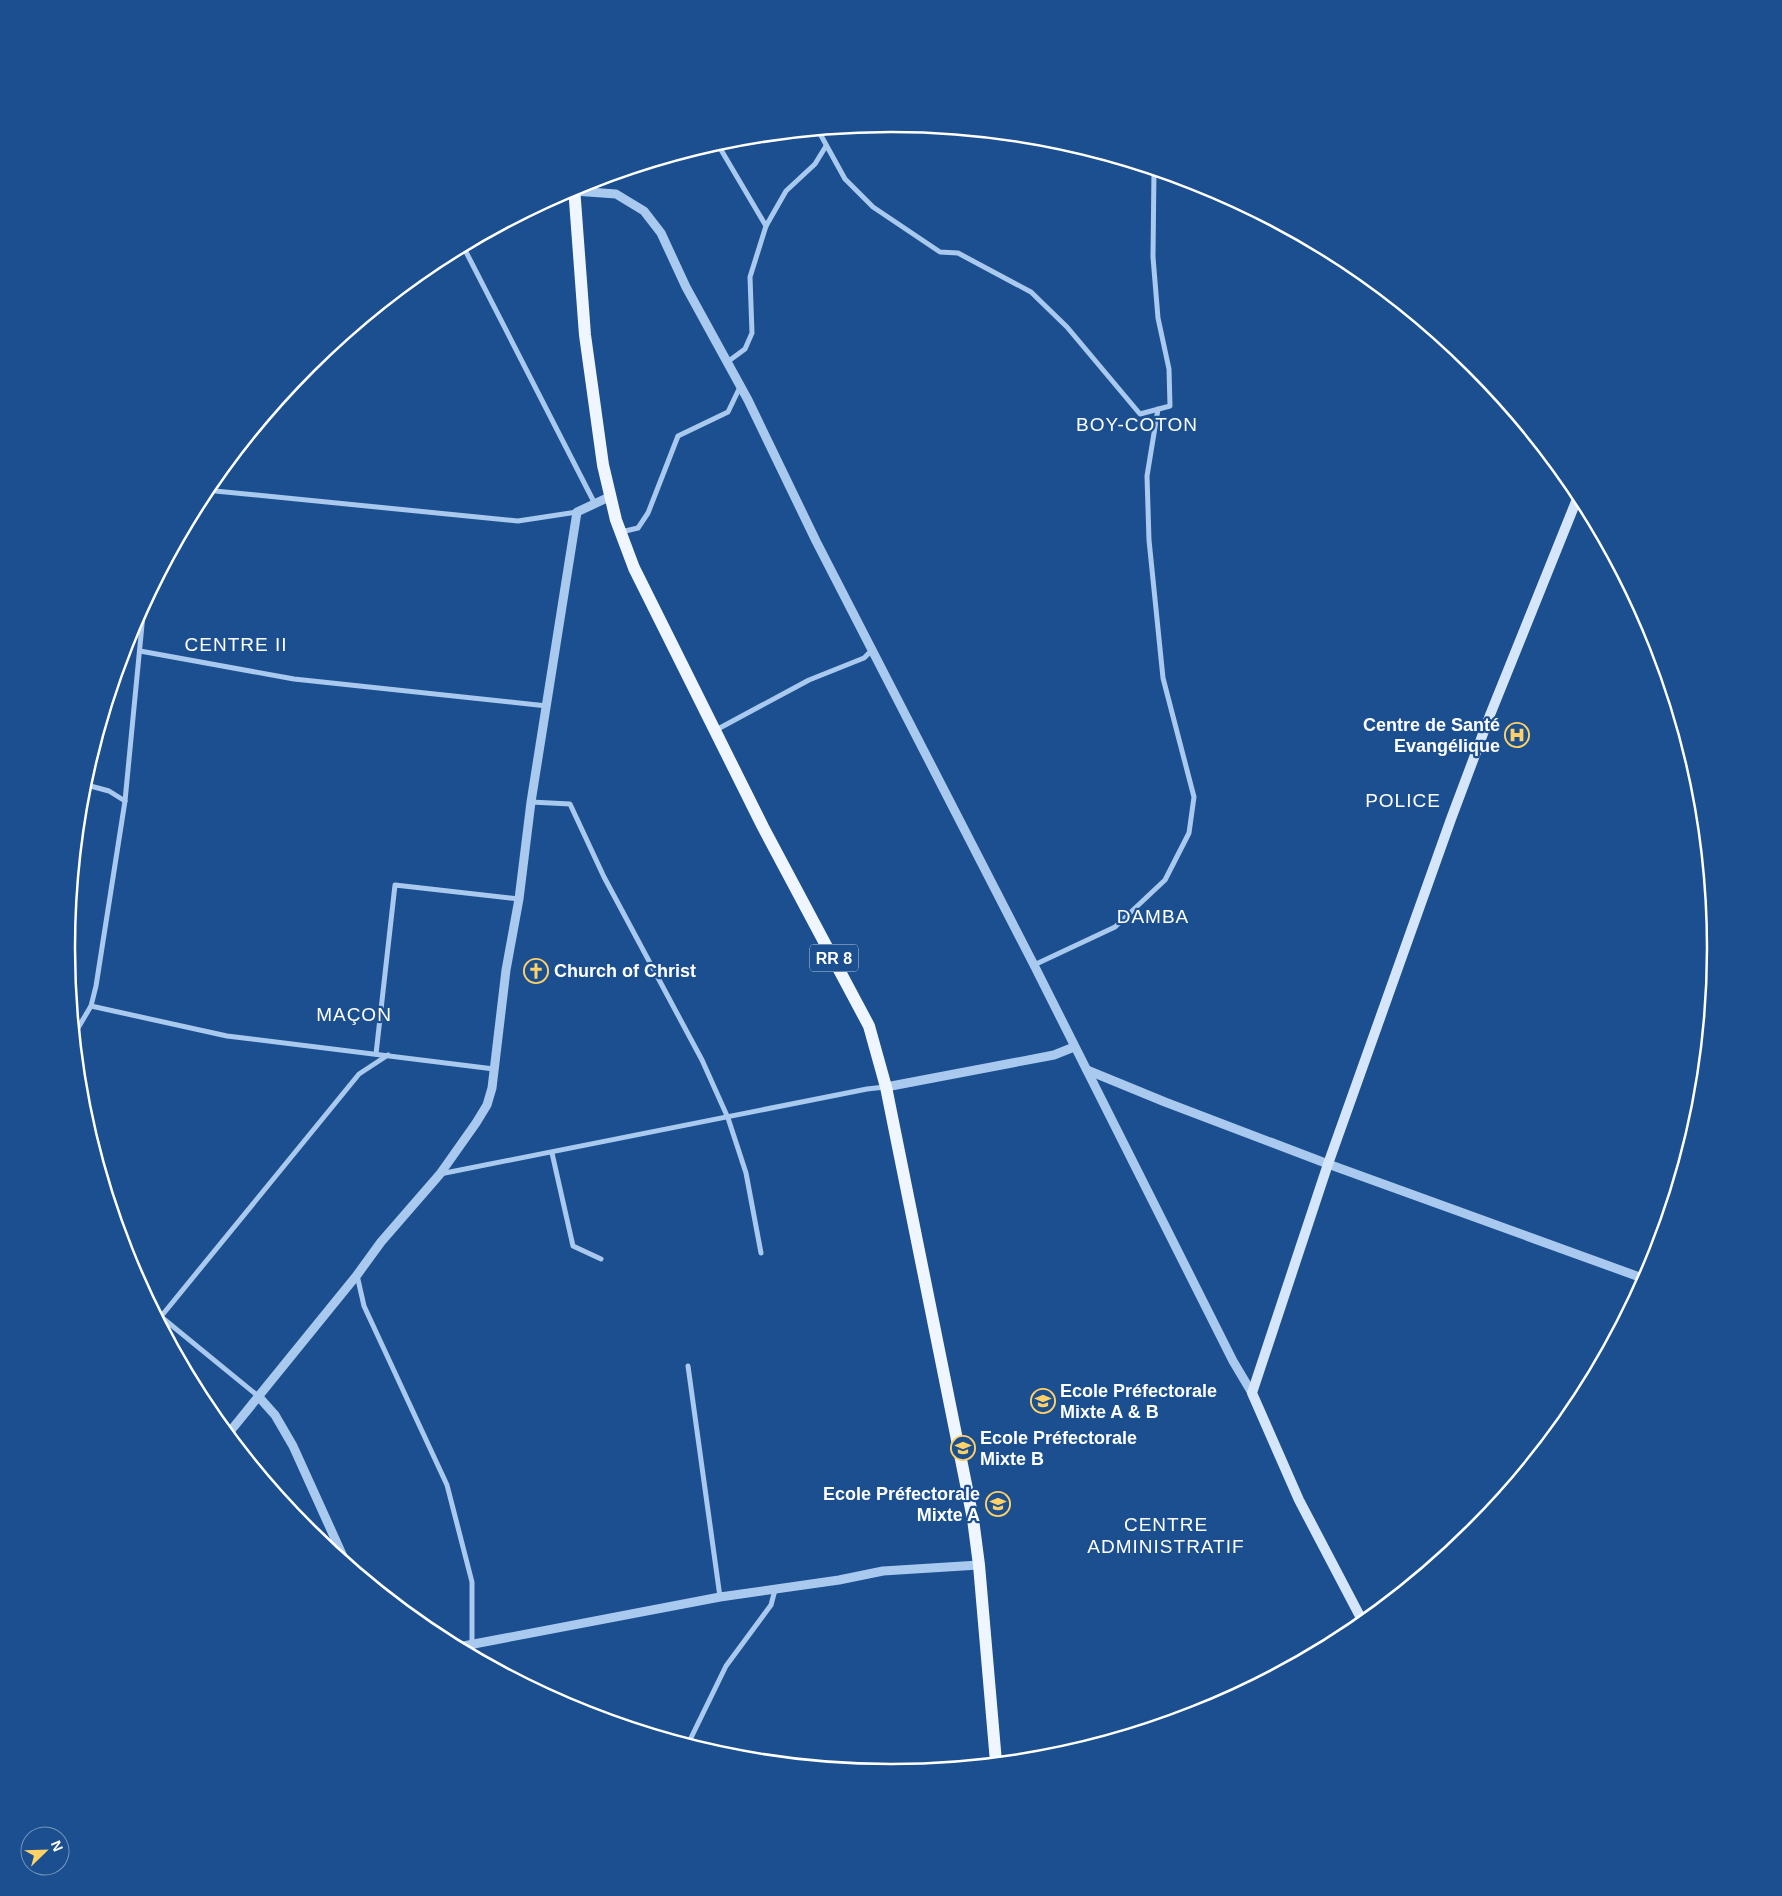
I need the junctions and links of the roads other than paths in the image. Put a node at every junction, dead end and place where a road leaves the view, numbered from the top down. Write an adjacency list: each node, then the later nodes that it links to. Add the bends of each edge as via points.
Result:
1 (821, 136): 2 (street)
2 (826, 146): 7 (street, via 815,164 786,191); 11 (street, via 845,179 873,207 940,252 958,253 1031,292 1067,327 1140,414)
3 (721, 150): 7 (street)
4 (1154, 175): 11 (street, via 1153,257 1158,318 1169,369 1170,406)
5 (588, 191): 9 (street, via 616,194 650,217)
6 (575, 196): 13 (main road, RR 8, via 585,335)
7 (766, 226): 9 (street, via 750,278 752,333 745,349)
8 (466, 252): 14 (street)
9 (726, 363): 10 (street)
10 (740, 387): 17 (street, via 728,412 678,436 648,513 638,528); 19 (street)
11 (1158, 409): 27 (street, via 1147,476 1149,540 1162,678 1194,797 1189,833 1164,880 1114,927)
12 (216, 491): 16 (street, via 518,521)
13 (609, 496): 14 (street); 17 (main road, RR 8)
14 (595, 504): 16 (street)
15 (1575, 504): 38 (main road, via 1490,715)
16 (577, 512): 21 (street)
17 (620, 532): 22 (main road, RR 8, via 634,568)
18 (142, 624): 20 (street)
19 (872, 650): 22 (street, via 864,658 809,680); 27 (street)
20 (140, 651): 21 (street, via 294,679); 24 (street)
21 (547, 706): 25 (street)
22 (715, 730): 35 (main road, RR 8, via 868,1026)
23 (92, 786): 24 (street)
24 (125, 800): 28 (street)
25 (531, 802): 26 (street); 36 (street, via 570,804 604,877 702,1060)
26 (519, 899): 31 (street, via 395,885); 33 (street, via 506,970)
27 (1034, 965): 30 (street)
28 (91, 1006): 29 (street); 31 (street, via 227,1036)
29 (79, 1026)
30 (1074, 1047): 34 (street); 35 (street, via 1054,1055)
31 (376, 1054): 32 (street)
32 (388, 1055): 33 (street); 44 (street, via 359,1074)
33 (494, 1069): 39 (street, via 487,1104)
34 (1087, 1070): 38 (street); 47 (street)
35 (886, 1087): 36 (street, via 867,1088); 51 (main road, RR 8, via 961,1453)
36 (728, 1118): 37 (street); 40 (street, via 746,1173)
37 (552, 1153): 39 (street); 41 (street, via 573,1246)
38 (1328, 1164): 43 (street); 47 (main road)
39 (440, 1174): 42 (street)
40 (761, 1253)
41 (601, 1259)
42 (357, 1275): 48 (street); 55 (street, via 364,1306 446,1485 472,1582)
43 (1638, 1276)
44 (162, 1315)
45 (167, 1323): 48 (street)
46 (688, 1366): 53 (street)
47 (1252, 1393): 54 (main road, via 1299,1500)
48 (258, 1396): 49 (street); 50 (street, via 275,1415 293,1446)
49 (232, 1428)
50 (340, 1550)
51 (979, 1565): 52 (street, via 883,1571); 57 (main road, RR 8)
52 (775, 1590): 53 (street); 56 (street, via 771,1605 726,1666)
53 (720, 1598): 55 (street)
54 (1359, 1615)
55 (472, 1647)
56 (691, 1738)
57 (996, 1757)

